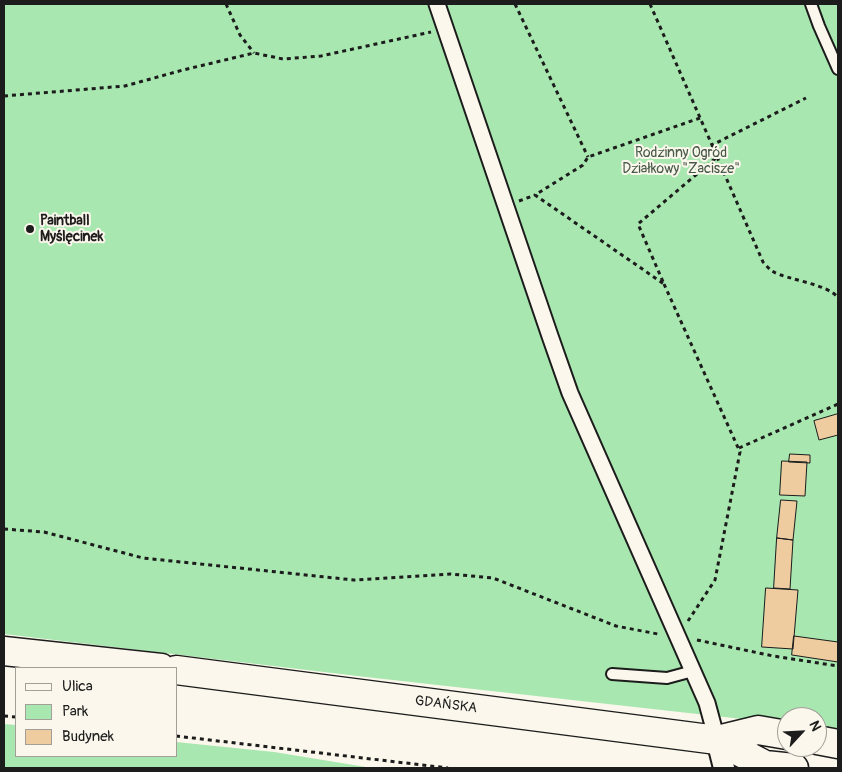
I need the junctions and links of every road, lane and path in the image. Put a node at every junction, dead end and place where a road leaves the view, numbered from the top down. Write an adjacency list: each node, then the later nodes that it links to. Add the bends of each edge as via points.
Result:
1 (226, 4): 7 (path, via 240,35)
2 (437, 4): 6 (street)
3 (515, 4): 13 (path)
4 (650, 4): 11 (path)
5 (811, 4): 8 (lane)
6 (446, 29): 7 (path, via 321,56 283,59); 20 (street, via 570,393)
7 (254, 54): 9 (path, via 125,86)
8 (838, 69)
9 (4, 96)
10 (806, 98): 12 (path)
11 (700, 118): 12 (path); 13 (path)
12 (712, 145): 14 (path)
13 (588, 157): 15 (path, via 583,165 535,195)
14 (717, 157): 15 (path, via 638,224); 16 (path, via 763,262 771,271 826,290)
15 (664, 284): 18 (path)
16 (838, 298)
17 (838, 404): 18 (path)
18 (739, 448): 20 (path, via 715,580)
19 (4, 529): 20 (path, via 44,532 144,558 354,580 452,574 493,578 616,626)
20 (678, 637): 22 (path); 25 (street)
21 (4, 651): 23 (main road)
22 (838, 666)
23 (152, 667)
24 (178, 670): 29 (main road, GDAŃSKA)
25 (693, 671): 26 (lane, via 667,678); 29 (street, via 707,703)
26 (612, 674)
27 (777, 733): 29 (main road, GDAŃSKA, via 758,730)
28 (178, 736): 30 (path)
29 (717, 740): 31 (street); 32 (main road, GDAŃSKA, via 765,765)
30 (448, 768)
31 (724, 768)
32 (794, 768)

